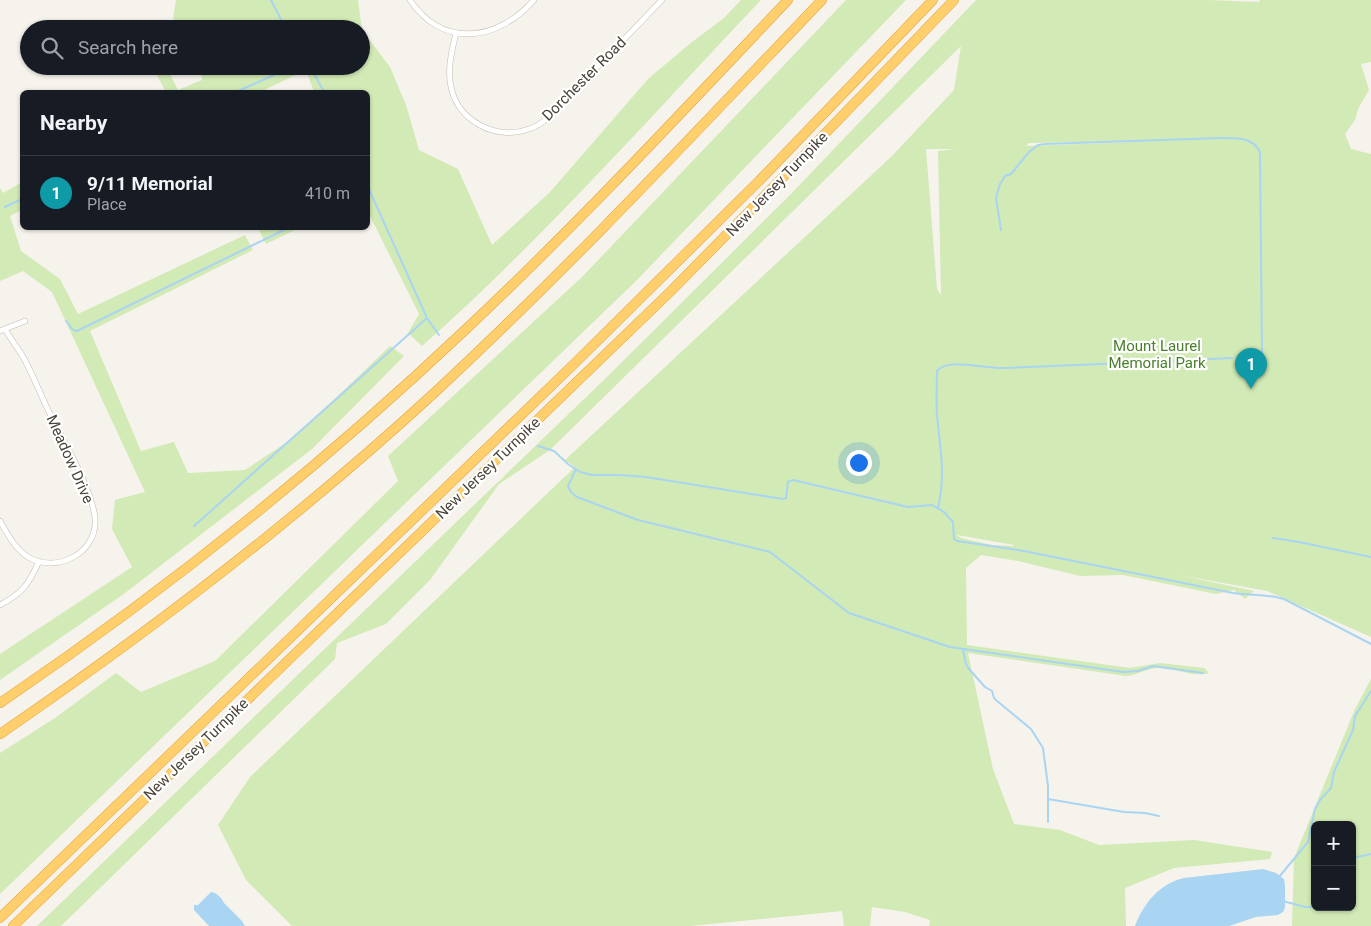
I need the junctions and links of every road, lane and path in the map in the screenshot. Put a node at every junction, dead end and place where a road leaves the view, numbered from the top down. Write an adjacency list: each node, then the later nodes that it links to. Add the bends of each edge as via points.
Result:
1 (410, 0): 8 (street, via 428,21)
2 (534, 0): 8 (street, via 501,26 484,33)
3 (662, 0): 8 (street, Dorchester Road, via 549,117 524,131 487,128 463,112 450,81)
4 (788, 0): 14 (highway, via 564,233 405,385 222,540)
5 (822, 0): 15 (highway, via 580,252 410,415 192,596)
6 (933, 0): 16 (highway, New Jersey Turnpike, via 745,195 574,364)
7 (954, 0): 17 (highway, New Jersey Turnpike, via 671,291)
8 (456, 33)
9 (25, 321): 10 (street)
10 (2, 330): 12 (street, Meadow Drive, via 21,354 68,448 94,512 93,536 80,553 62,561)
11 (0, 521): 12 (street, via 22,553)
12 (39, 561): 13 (street, via 23,590)
13 (0, 605)
14 (0, 704)
15 (0, 734)
16 (0, 918)
17 (13, 926)

